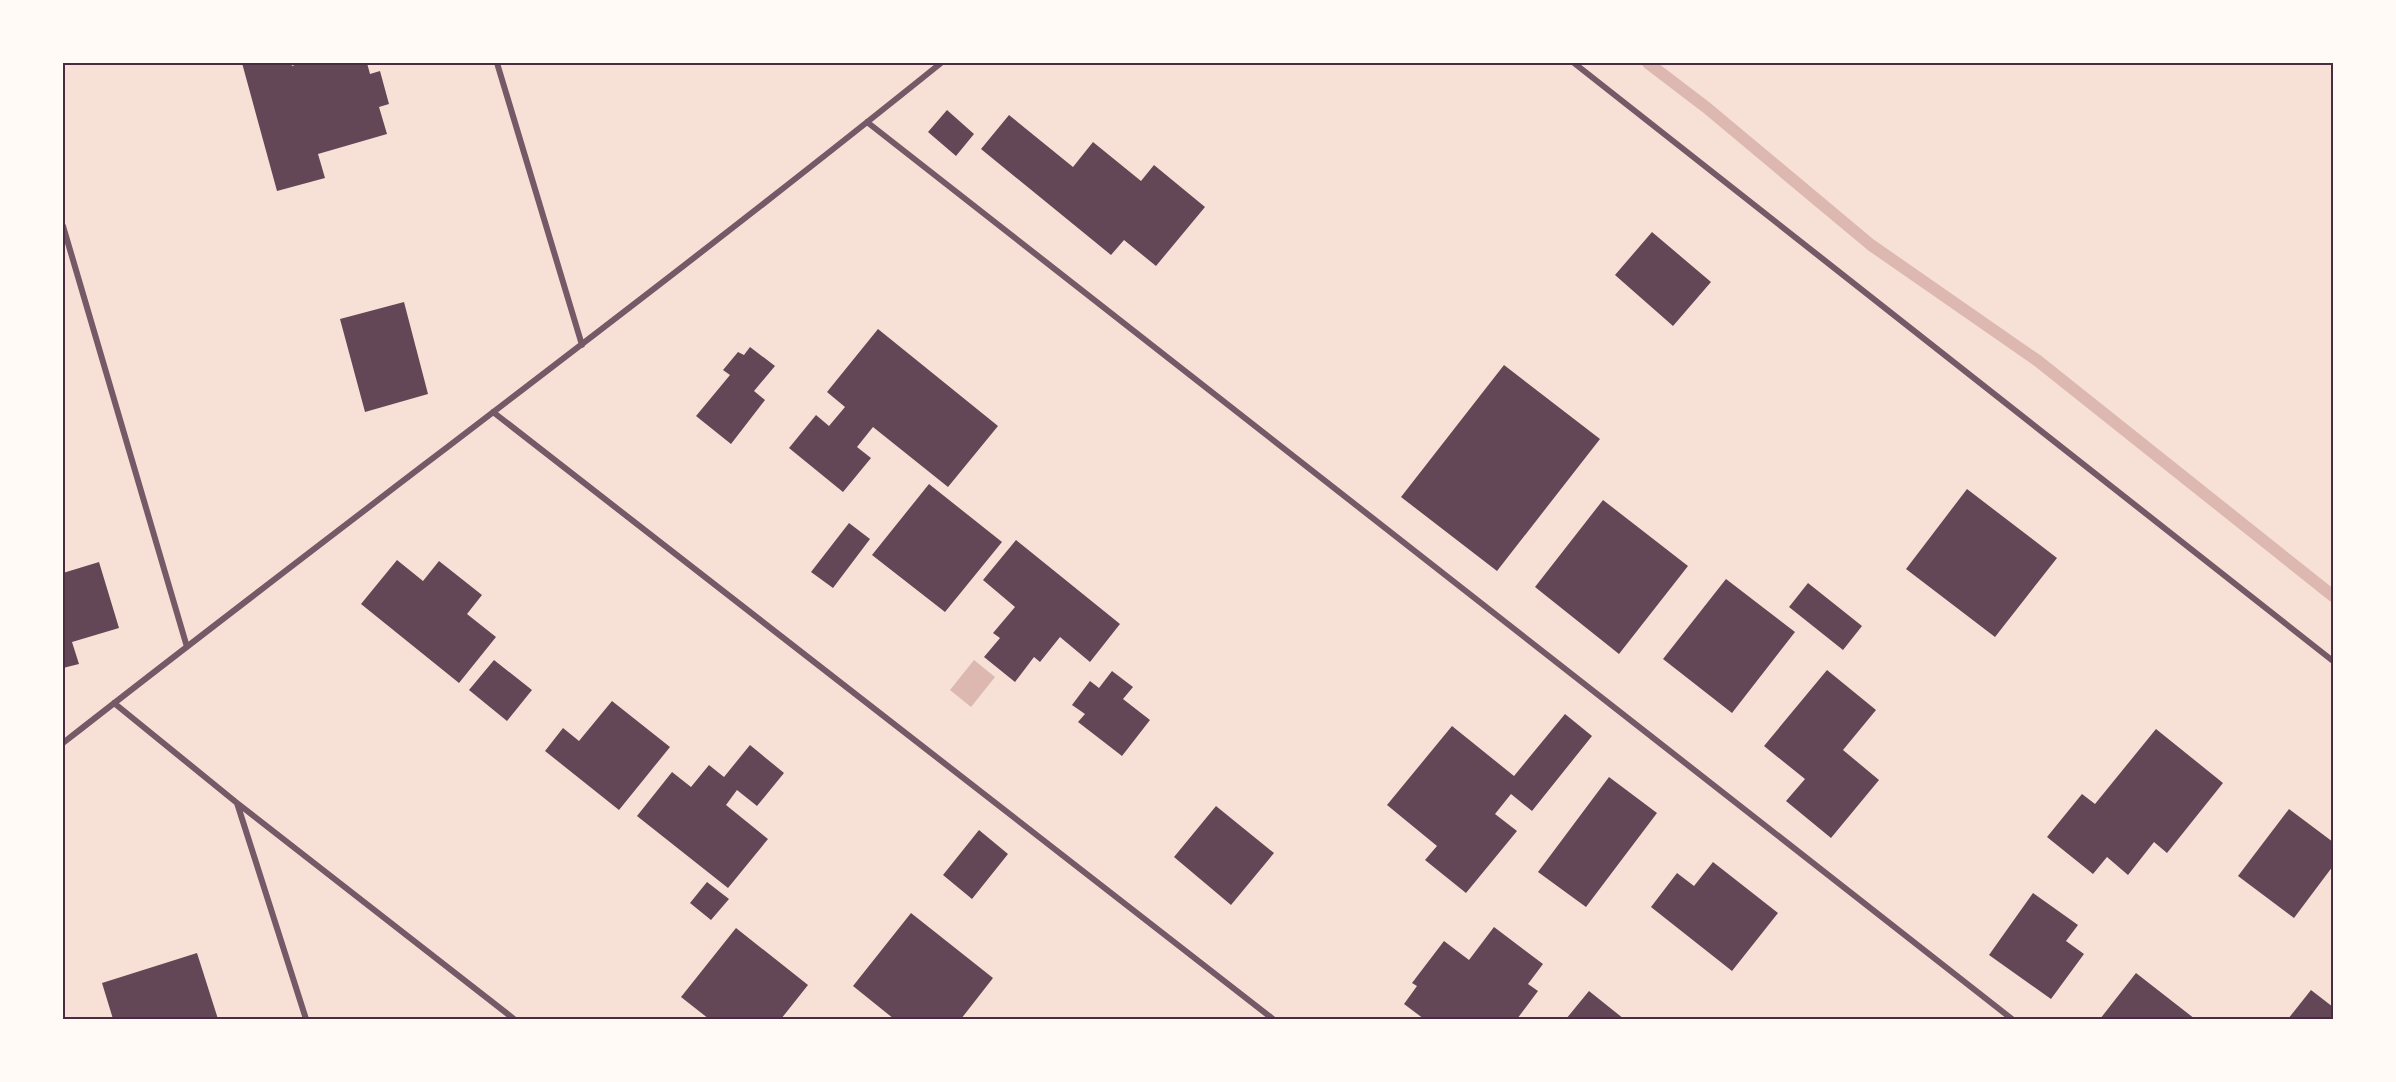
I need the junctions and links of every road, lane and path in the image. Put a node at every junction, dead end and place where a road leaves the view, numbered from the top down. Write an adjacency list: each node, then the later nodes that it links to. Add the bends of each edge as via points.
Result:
1 (497, 63): 6 (street)
2 (941, 63): 4 (street)
3 (1574, 63): 9 (street)
4 (867, 123): 6 (street); 16 (street)
5 (63, 226): 8 (street)
6 (582, 345): 7 (street)
7 (493, 412): 8 (street); 15 (street)
8 (187, 647): 10 (street)
9 (2333, 661)
10 (114, 703): 11 (street); 12 (street)
11 (63, 743)
12 (237, 803): 13 (street); 14 (street)
13 (306, 1019)
14 (514, 1019)
15 (1273, 1019)
16 (2012, 1019)

